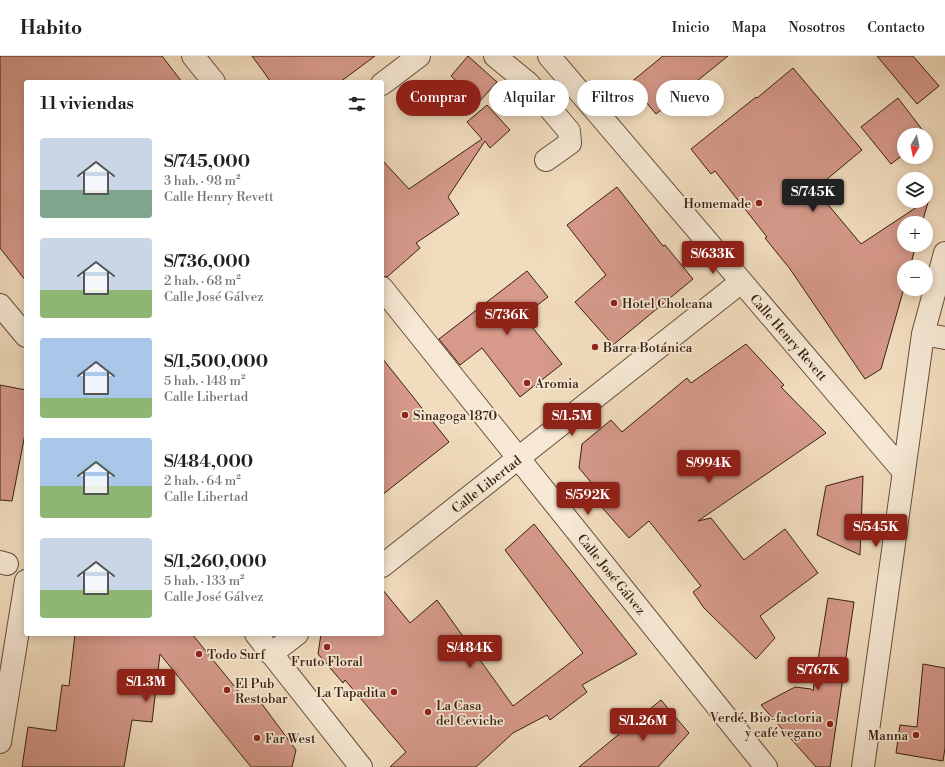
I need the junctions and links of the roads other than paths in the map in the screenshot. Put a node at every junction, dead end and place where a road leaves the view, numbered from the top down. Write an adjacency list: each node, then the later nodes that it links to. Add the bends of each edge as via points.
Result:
1 (193, 56): 5 (street)
2 (419, 56): 8 (street)
3 (495, 56): 6 (street)
4 (550, 58): 7 (street); 12 (street, Calle Henry Revett)
5 (212, 80)
6 (524, 80)
7 (531, 80)
8 (384, 82)
9 (556, 116): 10 (street, via 569,131 570,143)
10 (546, 160)
11 (945, 254): 16 (street)
12 (741, 282): 18 (street, Calle Libertad); 19 (street, Calle Henry Revett)
13 (384, 290): 18 (street, Calle José Gálvez)
14 (0, 305): 15 (street)
15 (24, 334)
16 (923, 334): 17 (street); 19 (street)
17 (945, 338)
18 (520, 457): 20 (street, Calle Libertad); 28 (street, Calle José Gálvez)
19 (904, 472): 29 (street)
20 (384, 564)
21 (24, 593): 25 (street)
22 (258, 636): 24 (street)
23 (294, 636): 24 (street)
24 (271, 654): 26 (street)
25 (0, 742)
26 (344, 757): 27 (street)
27 (361, 767)
28 (766, 767)
29 (863, 767)

